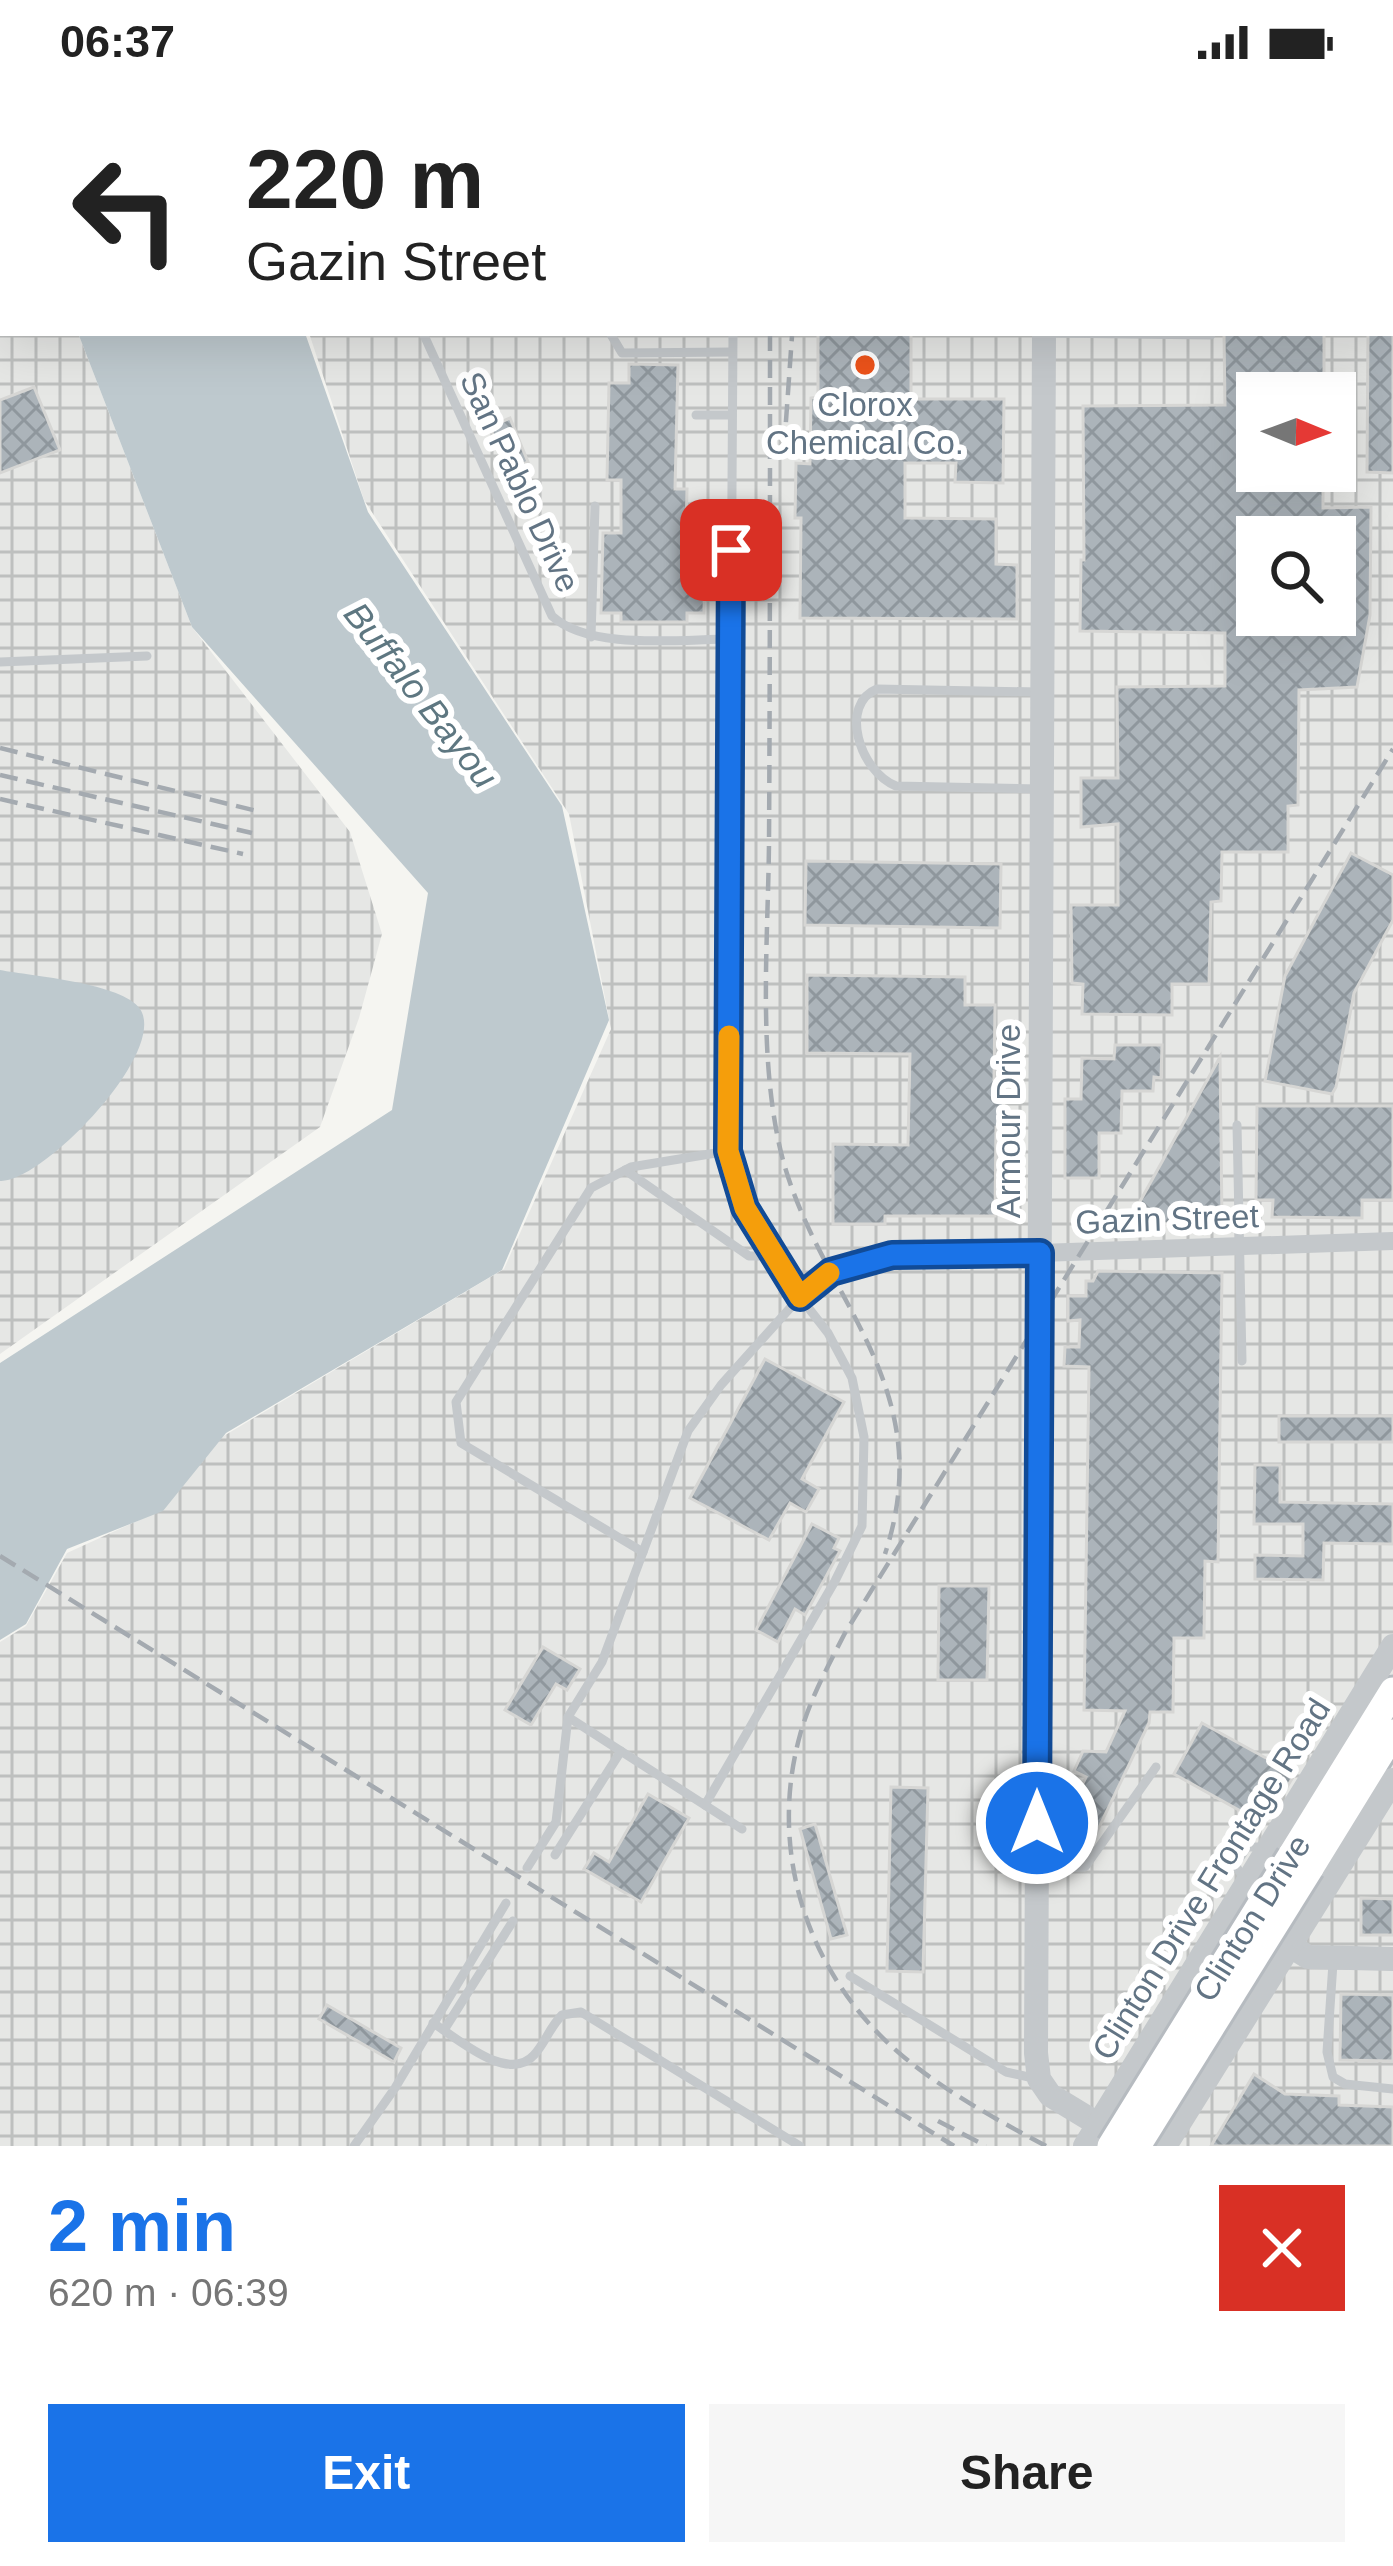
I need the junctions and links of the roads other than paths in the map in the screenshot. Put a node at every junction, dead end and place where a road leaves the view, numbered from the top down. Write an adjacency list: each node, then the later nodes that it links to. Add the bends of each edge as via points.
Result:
1 (423, 336): 11 (lane, San Pablo Drive, via 552,616)
2 (612, 336): 5 (lane, via 622,353)
3 (733, 336): 5 (lane)
4 (1047, 336): 15 (street, Armour Drive)
5 (732, 352): 7 (lane)
6 (696, 415): 7 (lane)
7 (732, 415): 8 (lane)
8 (731, 505): 10 (lane); 12 (lane)
9 (595, 506): 11 (lane)
10 (693, 506)
11 (591, 637): 12 (lane)
12 (731, 639): 18 (lane)
13 (148, 656): 14 (lane)
14 (0, 662)
15 (1045, 692): 16 (street, Armour Drive); 16 (lane, via 878,688 859,704 864,758 885,782)
16 (1044, 789): 22 (street, Armour Drive)
17 (1237, 1125): 21 (lane)
18 (728, 1151): 19 (lane); 23 (lane, via 745,1208)
19 (625, 1170): 23 (lane, via 749,1256); 26 (lane, via 591,1188 456,1402 461,1443)
20 (1393, 1241): 21 (street, Gazin Street)
21 (1240, 1246): 22 (street, Gazin Street); 25 (lane)
22 (1040, 1253): 24 (lane, Gazin Street, via 892,1255 831,1272); 39 (street, Armour Drive)
23 (774, 1256): 24 (lane)
24 (800, 1297): 26 (lane, Gazin Street, via 688,1431); 34 (lane, via 852,1378 864,1437 862,1526)
25 (1242, 1361)
26 (643, 1552): 29 (lane, Gazin Street, via 602,1662)
27 (1393, 1646): 37 (street, Clinton Drive Frontage Road)
28 (1393, 1691): 37 (main road, Clinton Drive)
29 (568, 1717): 31 (lane); 38 (lane, via 556,1822)
30 (1393, 1733): 37 (main road, Clinton Drive)
31 (621, 1751): 34 (lane); 36 (lane)
32 (1156, 1767): 39 (lane, via 1085,1867)
33 (1393, 1780): 43 (street)
34 (704, 1805): 35 (lane)
35 (742, 1829)
36 (555, 1855)
37 (1290, 1857): 41 (street, Clinton Drive Frontage Road, via 1248,1882); 51 (main road, Clinton Drive, bridge); 54 (main road, Clinton Drive, bridge)
38 (526, 1868)
39 (1037, 1869): 49 (street, Armour Drive)
40 (506, 1904): 47 (lane)
41 (1231, 1909): 43 (street); 51 (street, Clinton Drive Frontage Road)
42 (513, 1921): 48 (lane)
43 (1289, 1945): 44 (street, via 1308,1957); 55 (street)
44 (1334, 1958): 45 (street); 50 (lane, via 1327,2052 1333,2077)
45 (1393, 1959)
46 (850, 1976): 49 (lane, via 1006,2072)
47 (433, 2023): 48 (lane); 52 (lane)
48 (444, 2030): 53 (lane, via 513,2065 533,2057 562,2015 581,2012)
49 (1039, 2079): 51 (street)
50 (1393, 2089)
51 (1098, 2139): 54 (street)
52 (354, 2146)
53 (800, 2146)
54 (1136, 2146)
55 (1165, 2146)

